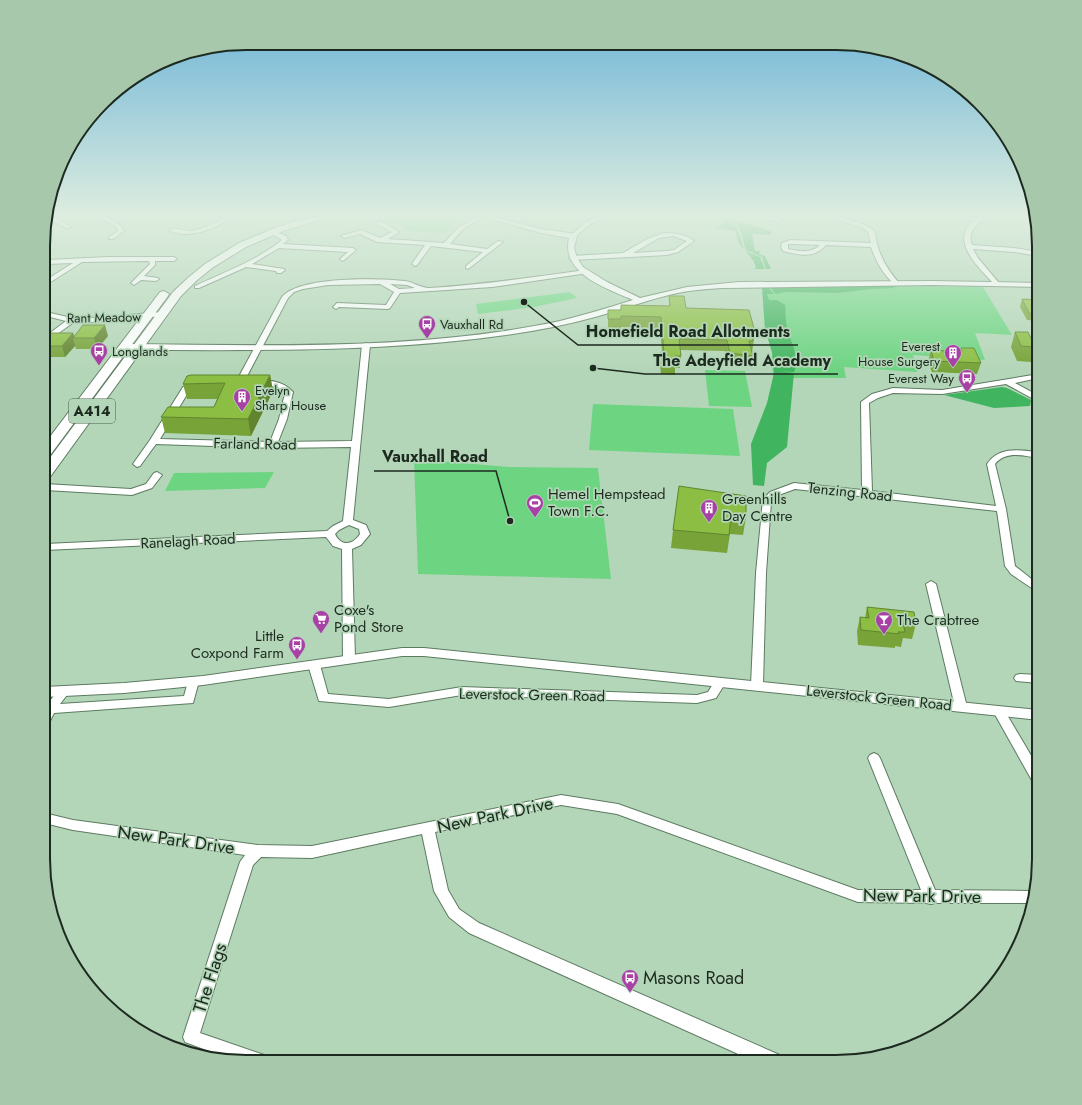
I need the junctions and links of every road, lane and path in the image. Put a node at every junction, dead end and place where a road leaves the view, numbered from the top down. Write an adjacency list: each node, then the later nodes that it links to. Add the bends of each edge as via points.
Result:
1 (68, 269): 13 (street)
2 (148, 269): 12 (street, via 136,280)
3 (192, 269): 25 (main road, A414, via 175,282)
4 (204, 269): 23 (main road, A414, via 183,287)
5 (236, 269): 18 (street)
6 (266, 269): 7 (street, via 281,271)
7 (284, 269)
8 (581, 269): 11 (street)
9 (886, 269): 15 (street)
10 (983, 269): 16 (street)
11 (586, 272): 19 (street, via 492,285); 21 (street)
12 (156, 279)
13 (50, 280)
14 (381, 282): 19 (street, via 408,284); 20 (street); 31 (street, via 311,285 292,291 285,297)
15 (895, 282): 16 (street); 21 (street, via 710,286)
16 (996, 283): 17 (street)
17 (1032, 285)
18 (197, 287)
19 (425, 290): 20 (street)
20 (398, 291): 22 (street, via 388,307)
21 (639, 300): 28 (street, via 593,315 527,329 453,339)
22 (336, 307)
23 (162, 314): 25 (street, Rant Meadow); 30 (main road, A414)
24 (50, 315): 26 (street, Rant Meadow)
25 (147, 316): 26 (street, Rant Meadow); 29 (main road, A414)
26 (72, 320): 27 (street)
27 (50, 337)
28 (366, 345): 31 (street); 37 (street)
29 (124, 347): 30 (street); 39 (main road, A414)
30 (138, 347): 31 (street); 42 (main road, A414)
31 (257, 348): 38 (street, via 237,382 272,383 286,388 289,392 283,419)
32 (1032, 377): 33 (street)
33 (1008, 382): 35 (street); 45 (street, via 940,392 891,390 870,398 865,402)
34 (203, 383): 36 (street, via 186,389)
35 (1032, 396)
36 (154, 441): 38 (street, Farland Road); 41 (street)
37 (357, 444): 38 (street, Farland Road); 47 (street)
38 (273, 445)
39 (50, 446)
40 (1032, 454): 46 (street, via 1002,453 995,457 991,464)
41 (137, 464)
42 (50, 468)
43 (157, 475): 44 (street, via 149,486 132,492)
44 (50, 487)
45 (867, 493): 46 (street, Tenzing Road); 59 (street, Tenzing Road, via 794,486 774,494 766,502)
46 (1001, 509): 52 (street, via 1010,566)
47 (348, 522): 48 (street); 50 (street, via 363,527 365,534 358,543)
48 (330, 534): 49 (street, Ranelagh Road); 50 (street, via 338,545)
49 (50, 547)
50 (347, 548): 53 (street)
51 (931, 584): 62 (street)
52 (1032, 585)
53 (349, 659): 54 (street, Leverstock Green Road); 58 (street, Leverstock Green Road, via 402,652 424,652)
54 (314, 666): 57 (street, Leverstock Green Road); 58 (street, Leverstock Green Road, via 323,698 389,703 462,691 696,699 709,698 715,694)
55 (1020, 678): 56 (street)
56 (1032, 679)
57 (193, 681): 60 (street, Leverstock Green Road); 63 (street, via 189,700)
58 (720, 682): 59 (street, Leverstock Green Road)
59 (757, 685): 62 (street, Leverstock Green Road)
60 (64, 691): 61 (street, Leverstock Green Road); 63 (street)
61 (50, 692)
62 (961, 707): 64 (street, Leverstock Green Road)
63 (50, 710)
64 (999, 711): 65 (street, Leverstock Green Road); 67 (street)
65 (1032, 714)
66 (874, 758): 72 (street)
67 (1032, 769)
68 (50, 819): 70 (street, New Park Drive)
69 (428, 829): 70 (street, New Park Drive, via 312,852); 72 (street, New Park Drive, via 561,800 618,809 858,896); 74 (street, via 441,891 454,913 474,928)
70 (258, 852): 73 (street, The Flags, via 248,862 191,1037)
71 (1028, 897): 72 (street, New Park Drive)
72 (932, 898)
73 (241, 1055)
74 (760, 1055)

